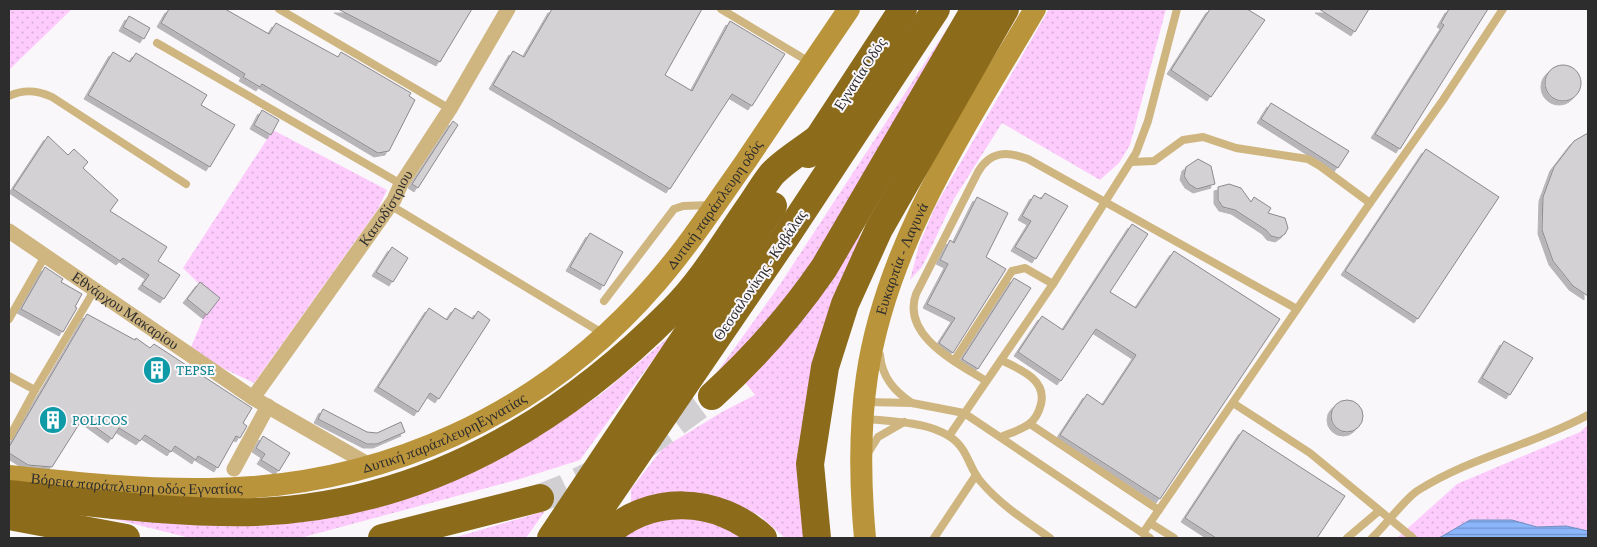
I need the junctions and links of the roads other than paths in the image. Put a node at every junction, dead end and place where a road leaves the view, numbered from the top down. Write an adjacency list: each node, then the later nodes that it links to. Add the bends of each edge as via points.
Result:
1 (279, 9): 15 (lane)
2 (508, 9): 15 (street, Καποδίστριου)
3 (721, 9): 13 (lane)
4 (849, 9): 13 (street, Δυτική παράπλευρη οδός)
5 (903, 9): 16 (highway, Εγνατία Οδός)
6 (936, 9): 68 (highway, Θεσσαλονίκης - Καβάλας)
7 (975, 9): 38 (highway, via 824,268 763,348)
8 (1005, 9): 71 (highway, via 879,229 845,304 825,367 810,464)
9 (1035, 9): 31 (street, Ευκαρπία - Λαγυνά, via 923,206)
10 (1177, 9): 17 (lane, via 1148,122)
11 (1502, 9): 21 (lane)
12 (157, 43): 19 (lane)
13 (812, 63): 23 (street, Δυτική παράπλευρη οδός)
14 (9, 96): 18 (lane, via 34,91 52,97)
15 (450, 109): 19 (street, Καποδίστριου)
16 (817, 139): 57 (highway, via 773,173 697,281 626,356 542,419 466,462 422,480 377,493 313,506 254,512 177,509); 67 (highway, Θεσσαλονίκης - Καβάλας)
17 (1131, 162): 20 (lane); 21 (lane, via 1154,161 1183,140 1204,137 1233,148 1308,159)
18 (186, 184)
19 (401, 184): 22 (street, Καποδίστριου)
20 (1106, 202): 26 (lane); 29 (lane); 34 (lane, via 1015,154 994,155 987,160 914,301 914,315 921,330 932,344)
21 (1370, 203): 29 (lane)
22 (390, 205): 32 (lane); 39 (street, Καποδίστριου)
23 (716, 205): 28 (lane, via 674,209); 32 (street, Δυτική παράπλευρη οδός, via 656,283)
24 (9, 231): 25 (street, Εθνάρχου Μακαρίου)
25 (45, 256): 27 (street, Εθνάρχου Μακαρίου); 30 (lane)
26 (1053, 284): 33 (lane); 34 (lane, via 1024,268 1012,271)
27 (95, 289): 37 (lane); 39 (street, Εθνάρχου Μακαρίου)
28 (604, 301)
29 (1297, 309): 41 (lane)
30 (9, 319)
31 (880, 321): 40 (lane, via 883,372 893,388); 43 (street, Ευκαρπία - Λαγυνά, via 867,374)
32 (605, 335): 52 (street, Δυτική παράπλευρηΕγνατίας, via 556,374 495,414 424,449)
33 (1001, 360): 36 (lane); 47 (lane, via 1028,373 1041,391 1039,413)
34 (954, 361): 36 (lane)
35 (9, 376): 37 (lane)
36 (986, 381): 44 (lane)
37 (35, 390): 48 (lane)
38 (712, 396)
39 (253, 398): 42 (street, Εθνάρχου Μακαρίου)
40 (912, 403): 43 (lane); 44 (lane)
41 (1233, 403): 59 (lane); 60 (lane, via 1310,453)
42 (268, 406): 51 (street); 52 (street, Εθνάρχου Μακαρίου)
43 (864, 411): 46 (lane); 53 (street, Ευκαρπία - Λαγυνά)
44 (964, 413): 49 (lane); 50 (lane)
45 (1588, 415): 62 (lane, via 1439,478 1415,492)
46 (904, 422): 49 (lane); 53 (lane, via 878,438)
47 (1030, 424): 50 (lane); 59 (lane)
48 (10, 436)
49 (949, 436): 54 (lane, via 963,450)
50 (1001, 437): 64 (lane)
51 (234, 468)
52 (372, 468): 56 (street, Δυτική παράπλευρηΕγνατίας, via 323,479)
53 (861, 471): 72 (street, Ευκαρπία - Λαγυνά)
54 (976, 474): 73 (lane); 74 (lane, via 1009,510)
55 (9, 476): 56 (street, Βόρεια παράπλευρη οδός Εγνατίας, via 163,489)
56 (265, 486)
57 (9, 494)
58 (540, 498): 66 (highway)
59 (1159, 510): 63 (lane)
60 (1379, 511): 62 (lane); 77 (lane)
61 (9, 516): 65 (highway)
62 (1390, 520): 78 (lane); 79 (lane)
63 (1150, 523): 64 (lane); 76 (lane)
64 (1143, 533): 75 (lane)
65 (126, 538)
66 (382, 538)
67 (551, 538)
68 (580, 538)
69 (603, 538): 70 (highway, via 622,522 641,513 679,505 718,510 752,527)
70 (764, 538)
71 (817, 538)
72 (865, 538)
73 (934, 538)
74 (1050, 538)
75 (1150, 538)
76 (1174, 538)
77 (1347, 538)
78 (1372, 538)
79 (1413, 538)

